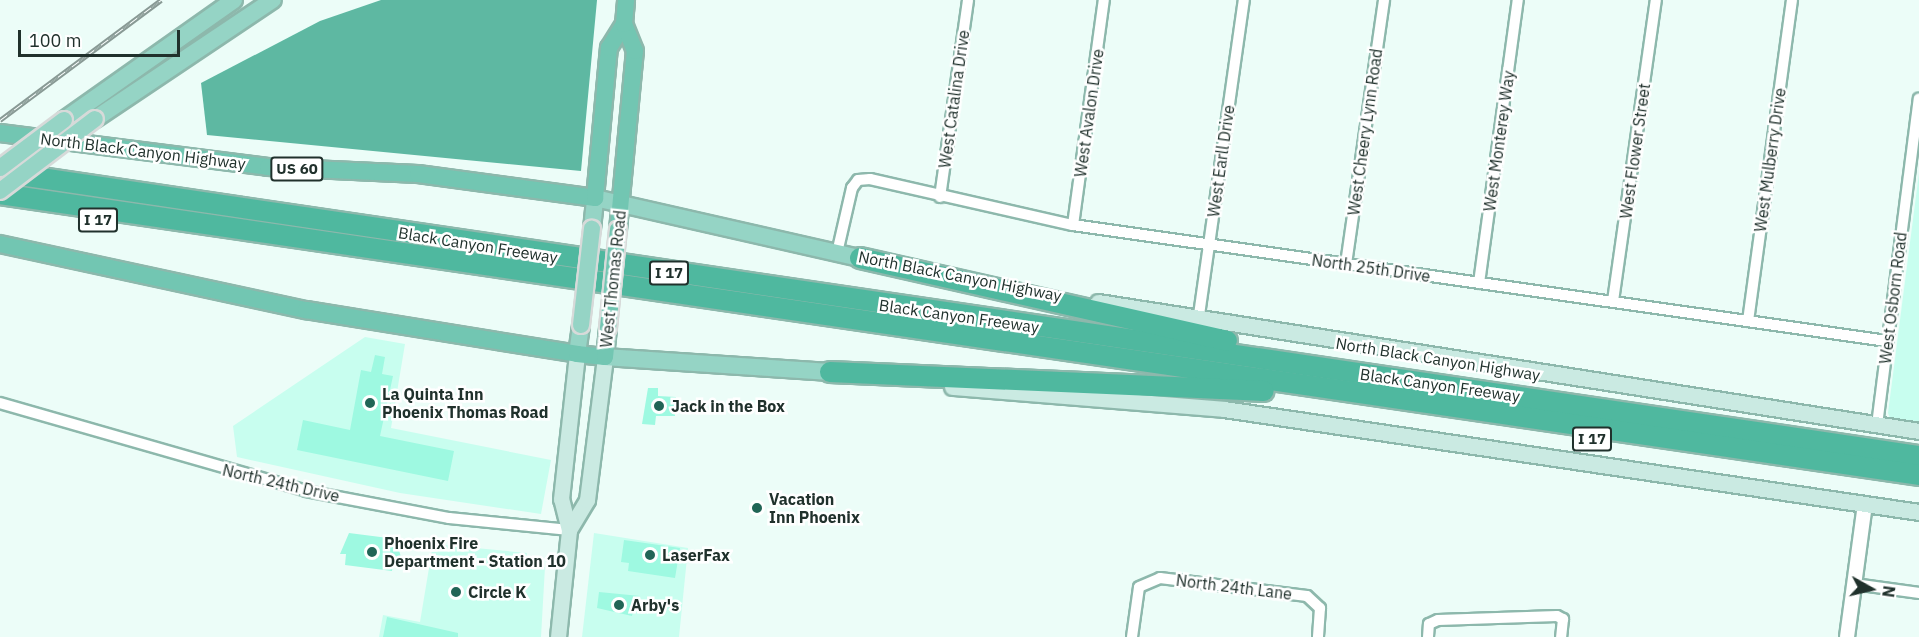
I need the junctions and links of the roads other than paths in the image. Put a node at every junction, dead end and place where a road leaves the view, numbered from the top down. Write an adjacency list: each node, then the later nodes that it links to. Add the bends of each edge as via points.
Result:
1 (213, 0): 13 (main road)
2 (234, 0): 13 (main road)
3 (273, 0): 17 (main road, bridge, via 95,119)
4 (626, 0): 12 (highway, West Thomas Road)
5 (968, 0): 18 (street, West Catalina Drive)
6 (1104, 0): 22 (street, West Avalon Drive)
7 (1244, 0): 24 (street, West Earll Drive)
8 (1384, 0): 27 (street, West Cheery Lynn Road)
9 (1518, 0): 28 (street, West Monterey Way)
10 (1656, 0): 29 (street, West Flower Street)
11 (1792, 0): 30 (street, West Mulberry Drive)
12 (624, 24): 19 (highway, West Thomas Road, via 609,48); 20 (highway, West Thomas Road, via 634,51)
13 (118, 79): 16 (main road, bridge)
14 (1919, 99): 32 (street, West Osborn Road)
15 (0, 133): 19 (highway, North Black Canyon Highway / US 60, via 268,167 418,174)
16 (0, 170): 35 (highway, Black Canyon Freeway / I 17)
17 (0, 193): 42 (highway)
18 (940, 197): 22 (street, North 25th Drive); 25 (street, North 25th Drive, via 858,180)
19 (595, 198): 20 (main road, North Black Canyon Highway); 33 (main road, West Thomas Road, bridge)
20 (622, 203): 25 (main road, North Black Canyon Highway); 34 (highway, West Thomas Road, bridge)
21 (0, 207): 37 (highway, Black Canyon Freeway / I 17)
22 (1073, 225): 24 (street, North 25th Drive)
23 (0, 244): 33 (highway, via 306,310)
24 (1209, 244): 27 (street, North 25th Drive); 31 (street, West Earll Drive)
25 (837, 252): 26 (main road, North Black Canyon Highway)
26 (860, 258): 31 (main road, North Black Canyon Highway); 35 (highway, via 1240,343)
27 (1346, 264): 28 (street, North 25th Drive)
28 (1479, 282): 29 (street, North 25th Drive)
29 (1613, 301): 30 (street, North 25th Drive)
30 (1748, 321): 32 (street, North 25th Drive)
31 (1198, 322): 39 (main road, North Black Canyon Highway)
32 (1887, 341): 39 (street, West Osborn Road)
33 (577, 354): 34 (highway); 46 (main road, West Thomas Road, via 561,499)
34 (605, 357): 36 (main road); 46 (main road, West Thomas Road, via 587,500)
35 (1298, 364): 41 (highway, Black Canyon Freeway / I 17)
36 (830, 372): 37 (highway); 44 (main road, via 856,379 1215,408)
37 (1264, 391): 43 (highway, Black Canyon Freeway / I 17)
38 (0, 403): 46 (street, North 24th Drive, via 306,491 449,518)
39 (1877, 425): 40 (main road, North Black Canyon Highway)
40 (1919, 431)
41 (1919, 456)
42 (1919, 475)
43 (1919, 487)
44 (1865, 504): 45 (main road); 47 (street)
45 (1919, 512)
46 (569, 530): 49 (main road, West Thomas Road)
47 (1854, 584): 48 (street); 54 (street)
48 (1919, 593)
49 (558, 637)
50 (1132, 637): 51 (street, North 24th Lane, via 1143,582 1182,579 1307,596 1320,608)
51 (1318, 637)
52 (1428, 637): 53 (street, via 1429,624 1563,619)
53 (1561, 637)
54 (1847, 637)

